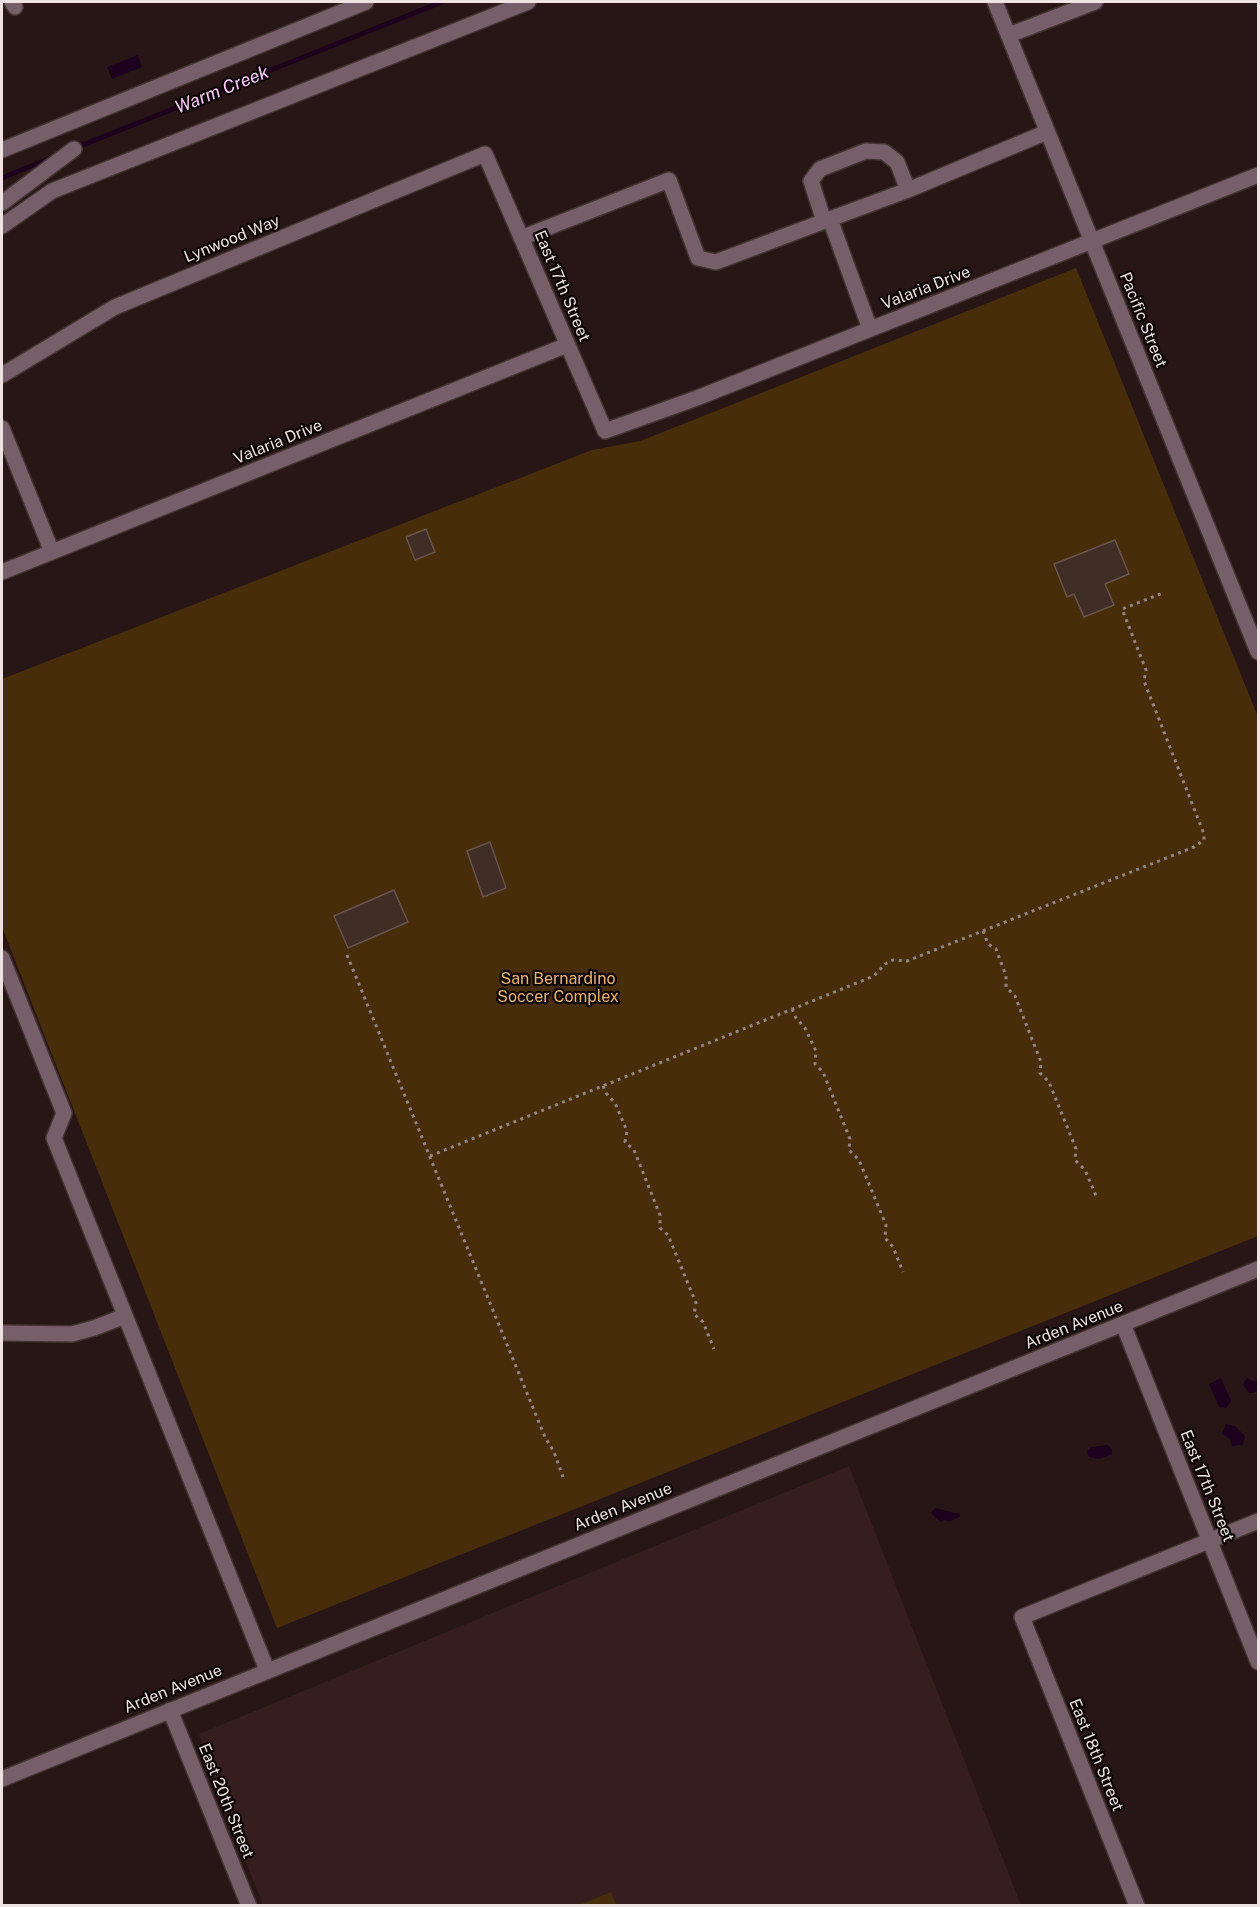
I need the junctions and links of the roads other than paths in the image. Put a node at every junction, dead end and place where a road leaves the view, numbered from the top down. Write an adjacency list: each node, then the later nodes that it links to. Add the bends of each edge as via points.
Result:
1 (366, 2): 8 (street)
2 (528, 2): 14 (street, via 52,191)
3 (995, 2): 5 (street, Pacific Street)
4 (1095, 2): 5 (street)
5 (1009, 35): 6 (street, Pacific Street)
6 (1047, 132): 11 (street); 16 (street, Pacific Street)
7 (74, 149): 12 (street)
8 (2, 150)
9 (485, 154): 15 (street, East 17th Street); 19 (street, Lynwood Way, via 115,307)
10 (1258, 175): 16 (street, Valaria Drive)
11 (908, 190): 13 (street); 13 (street, via 897,162 884,152 866,151 820,169 811,182)
12 (2, 203)
13 (827, 220): 15 (street, via 716,262 698,258 669,180); 17 (street)
14 (2, 226)
15 (521, 238): 18 (street, East 17th Street)
16 (1092, 242): 17 (street, Valaria Drive); 24 (street, Pacific Street)
17 (870, 328): 21 (street, Valaria Drive)
18 (567, 345): 21 (street, East 17th Street); 22 (street, Valaria Drive)
19 (2, 375)
20 (2, 428): 22 (street)
21 (605, 431)
22 (52, 552): 23 (street, Valaria Drive)
23 (2, 572)
24 (1258, 652)
25 (2, 958): 27 (street, via 64,1113 54,1138)
26 (1258, 1269): 28 (street, Arden Avenue)
27 (125, 1316): 29 (street, via 72,1334); 33 (street)
28 (1123, 1324): 31 (street, East 17th Street); 33 (street, Arden Avenue)
29 (2, 1334)
30 (1258, 1521): 31 (street)
31 (1209, 1541): 32 (street, East 17th Street); 37 (street, East 18th Street, via 1022,1617)
32 (1258, 1662)
33 (267, 1670): 34 (street, Arden Avenue)
34 (170, 1710): 35 (street, Arden Avenue); 36 (street, East 20th Street)
35 (2, 1779)
36 (249, 1905)
37 (1137, 1905)

